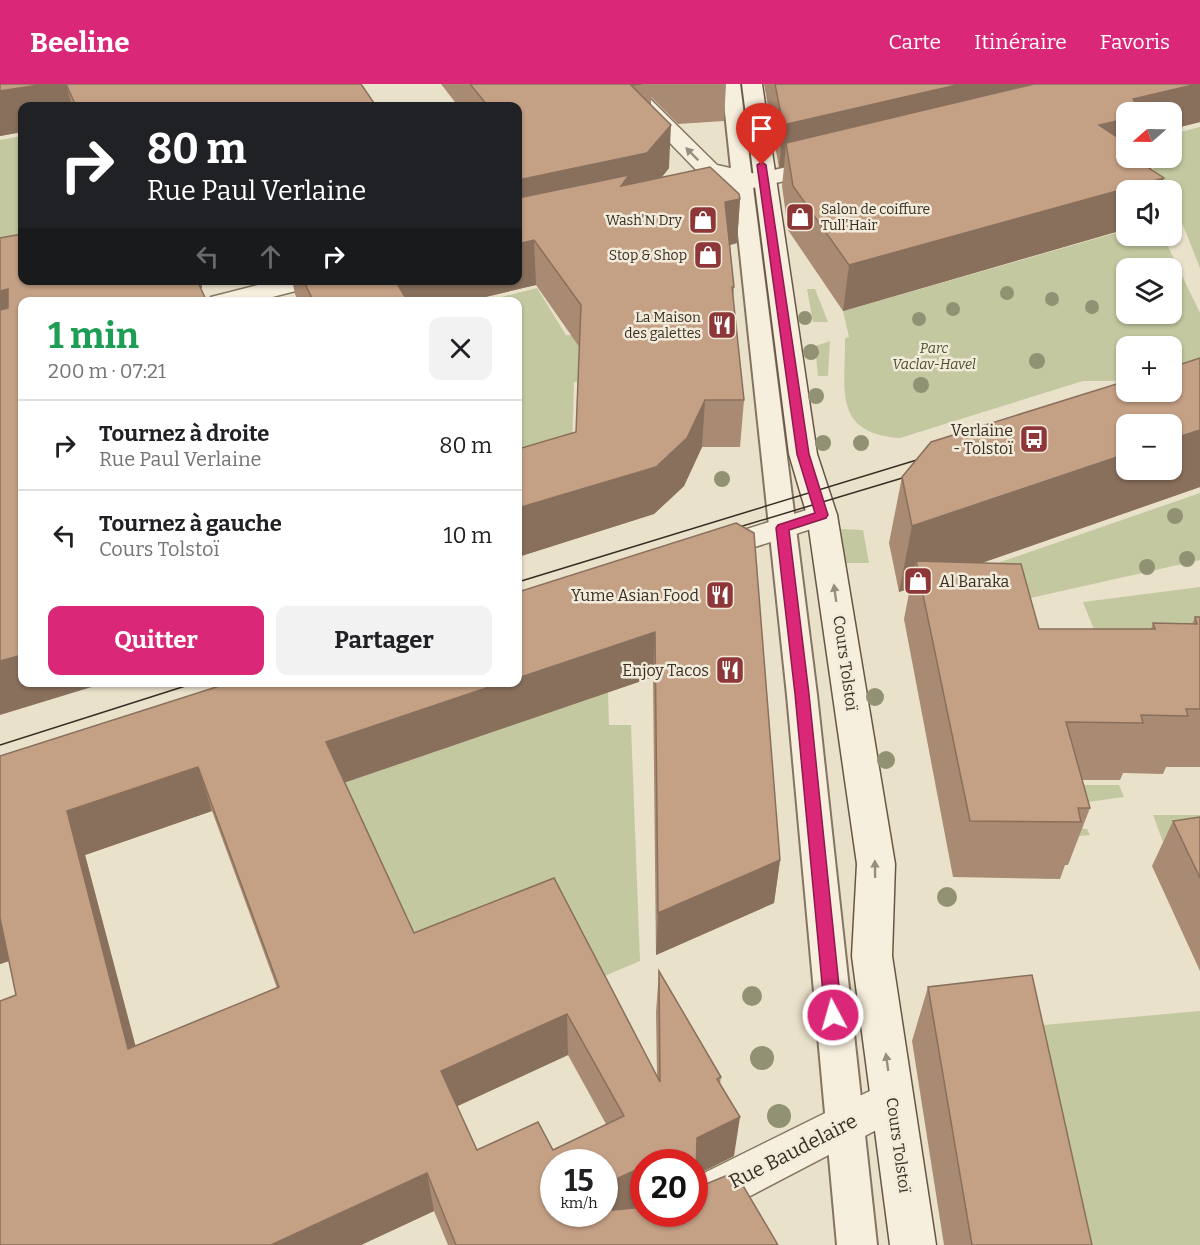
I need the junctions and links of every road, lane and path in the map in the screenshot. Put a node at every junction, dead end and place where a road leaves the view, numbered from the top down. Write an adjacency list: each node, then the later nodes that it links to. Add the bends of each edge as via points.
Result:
1 (623, 84): 5 (main road, one-way to 1, via 710,171)
2 (731, 84): 5 (lane, Cours Tolstoï)
3 (752, 84): 5 (main road, Cours Tolstoï)
4 (846, 161): 5 (main road)
5 (749, 181): 6 (main road); 10 (main road, Cours Tolstoï, via 803,454); 11 (lane, Cours Tolstoï)
6 (664, 201)
7 (287, 285): 8 (main road)
8 (259, 291): 9 (main road)
9 (238, 297)
10 (822, 515): 11 (main road); 13 (main road, Cours Tolstoï, one-way to 10, via 872,956 876,864)
11 (782, 528): 12 (main road); 14 (lane, Cours Tolstoï)
12 (683, 560)
13 (892, 1100): 14 (main road, Rue Baudelaire); 17 (main road, Cours Tolstoï)
14 (844, 1125): 15 (main road, Rue Baudelaire); 16 (lane, Cours Tolstoï)
15 (708, 1195)
16 (857, 1245)
17 (913, 1245)

